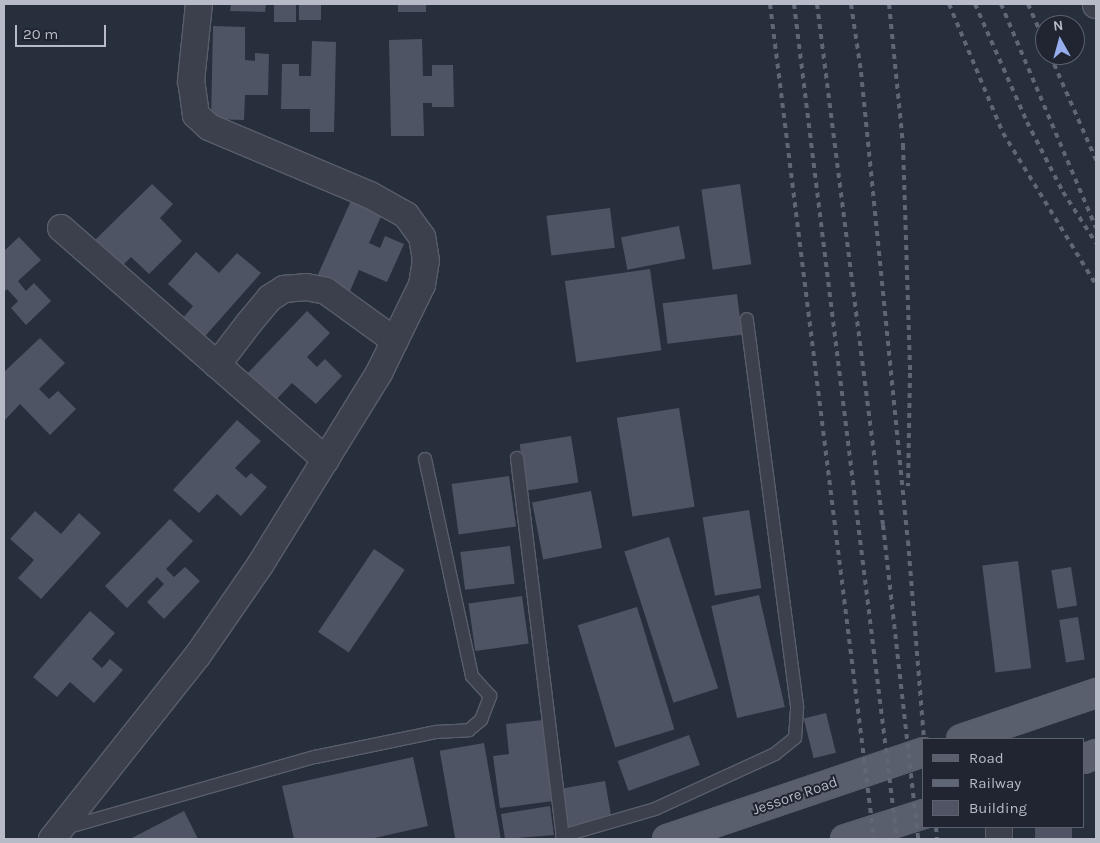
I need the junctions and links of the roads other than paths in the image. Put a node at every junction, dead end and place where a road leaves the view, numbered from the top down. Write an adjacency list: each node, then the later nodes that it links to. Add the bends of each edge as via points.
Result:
1 (199, 4): 4 (street, via 191,81 196,115 209,127 370,195 406,215 422,236 426,261 422,284)
2 (62, 228): 5 (street)
3 (747, 319): 14 (lane, via 798,706 795,738 775,754 654,809)
4 (395, 341): 5 (street, via 326,291 306,287 284,289 270,298 249,322); 8 (street)
5 (218, 365): 8 (street)
6 (517, 458): 14 (lane)
7 (425, 459): 13 (lane, via 472,676 490,696 481,720 469,730 436,732 316,757)
8 (326, 460): 13 (street, via 198,655)
9 (1096, 694): 10 (main road)
10 (965, 738)
11 (922, 753): 15 (main road, Jessore Road)
12 (922, 815): 16 (main road)
13 (56, 834)
14 (563, 838)
15 (667, 839)
16 (845, 839)

